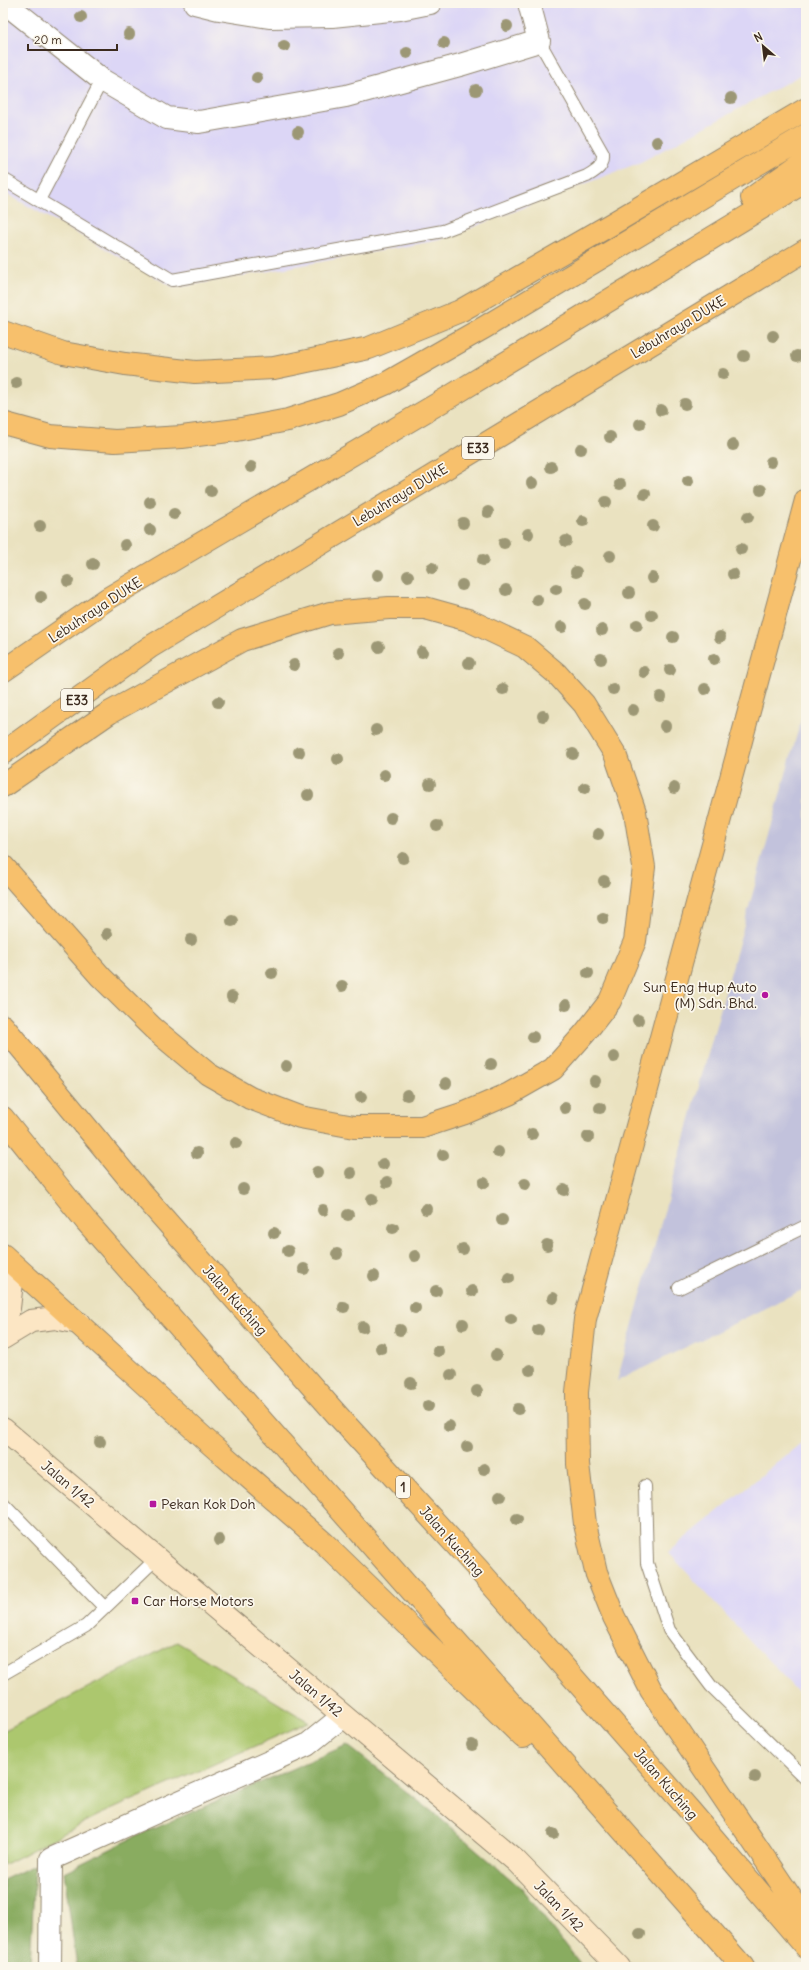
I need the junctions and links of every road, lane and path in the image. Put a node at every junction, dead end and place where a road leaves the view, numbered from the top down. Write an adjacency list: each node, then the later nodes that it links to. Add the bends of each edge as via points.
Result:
1 (195, 3): 2 (street, via 268,17 332,16 400,9)
2 (430, 3)
3 (529, 3): 5 (street)
4 (11, 5): 6 (street)
5 (539, 41): 6 (street, via 346,96 199,122 167,118); 12 (lane, via 603,154 603,161 598,170 587,176 443,231 172,280)
6 (102, 80): 12 (lane)
7 (806, 109): 15 (highway, via 460,311 369,348 274,368 195,372 63,354)
8 (806, 134): 16 (highway, via 485,327 385,384 339,404 288,420 182,438 115,441 50,436)
9 (806, 160): 14 (highway)
10 (3, 179): 12 (lane)
11 (806, 181): 14 (highway, Lebuhraya DUKE)
12 (39, 200)
13 (806, 250): 19 (highway, Lebuhraya DUKE / E33, via 150,647)
14 (576, 319): 18 (highway, Lebuhraya DUKE, via 107,600)
15 (3, 332)
16 (3, 423)
17 (806, 500): 39 (highway, via 585,1319 577,1392 578,1464 585,1524 596,1572 614,1617 651,1690)
18 (3, 671)
19 (3, 753)
20 (3, 786): 21 (highway, via 109,713 242,640 330,613 425,608 468,620 525,648 557,674 584,704 615,754 635,812 644,867 635,941 610,1001 553,1069 509,1094 465,1113 422,1127 354,1127 300,1117 250,1098 208,1074 153,1028 101,977)
21 (3, 866)
22 (3, 1026): 40 (highway, Jalan Kuching / 1, via 136,1187 333,1411 478,1569 692,1812)
23 (3, 1118): 38 (highway, via 96,1233)
24 (806, 1226): 26 (lane)
25 (3, 1256): 27 (highway); 28 (street, via 12,1282 9,1308)
26 (679, 1288)
27 (79, 1324): 29 (street, via 55,1318 31,1321); 38 (highway, via 324,1543)
28 (3, 1328)
29 (3, 1338)
30 (3, 1429): 33 (street, Jalan 1/42)
31 (645, 1486): 37 (lane, via 647,1562 669,1630 711,1686)
32 (3, 1503): 34 (lane)
33 (156, 1558): 34 (lane); 36 (street, Jalan 1/42)
34 (105, 1608): 35 (lane, via 86,1626)
35 (3, 1674)
36 (343, 1716): 41 (street, via 307,1745 51,1859); 42 (street, Jalan 1/42, via 516,1861)
37 (806, 1779)
38 (649, 1861): 43 (highway)
39 (806, 1920)
40 (806, 1947)
41 (50, 1967)
42 (618, 1967)
43 (743, 1967)

